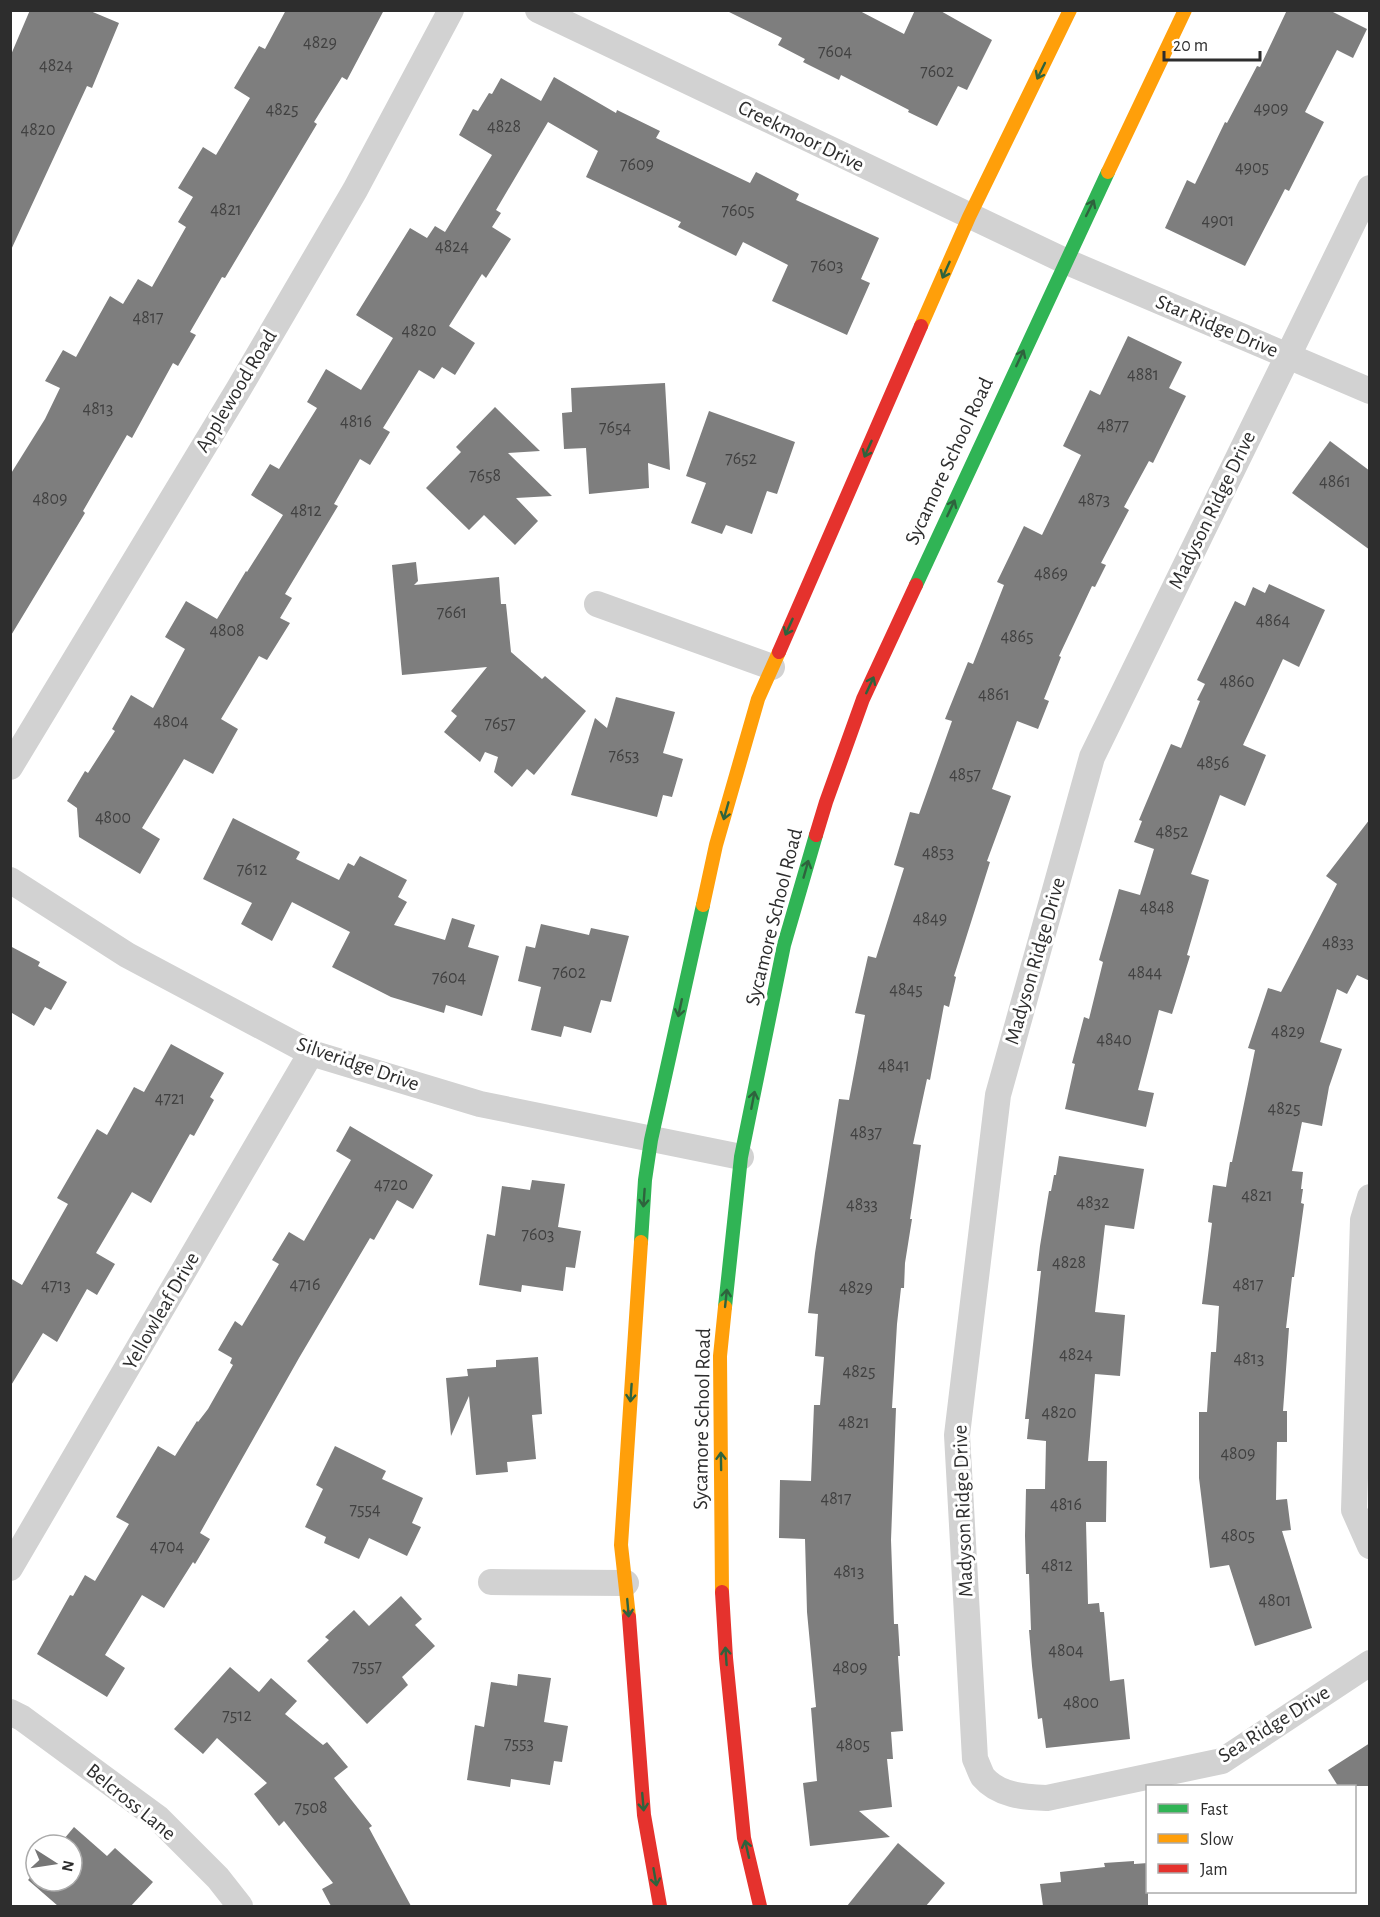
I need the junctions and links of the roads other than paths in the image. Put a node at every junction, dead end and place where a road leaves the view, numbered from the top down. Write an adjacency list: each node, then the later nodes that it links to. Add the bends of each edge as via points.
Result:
1 (451, 10): 12 (street, Applewood Road, via 349,200)
2 (538, 10): 6 (street, Creekmoor Drive)
3 (1070, 10): 6 (main road, one-way to 6)
4 (1185, 10): 7 (main road, Sycamore School Road, one-way to 4)
5 (1370, 188): 8 (street, Madyson Ridge Drive)
6 (969, 217): 7 (street, Creekmoor Drive); 11 (main road, one-way to 11)
7 (1065, 261): 8 (street, Star Ridge Drive); 16 (main road, Sycamore School Road, one-way to 7, via 784,945 826,802 863,699)
8 (1287, 356): 9 (street, Star Ridge Drive); 24 (street, Madyson Ridge Drive, via 1092,757 998,1095 957,1435 975,1759 983,1777)
9 (1370, 391)
10 (597, 604): 11 (street)
11 (772, 667): 15 (main road, one-way to 15, via 758,699 716,845)
12 (10, 766)
13 (10, 880): 14 (street, Silveridge Drive, via 127,955)
14 (311, 1053): 15 (street, Silveridge Drive, via 480,1104); 19 (street, Yellowleaf Drive)
15 (651, 1140): 16 (street, Silveridge Drive); 21 (main road, one-way to 21, via 645,1180 621,1545)
16 (741, 1157): 27 (main road, Sycamore School Road, one-way to 16, via 744,1838 722,1583 720,1356)
17 (1370, 1197): 18 (street, via 1363,1220 1354,1510)
18 (1370, 1546)
19 (10, 1568)
20 (491, 1582): 21 (street)
21 (626, 1583): 26 (main road, one-way to 26, via 644,1815)
22 (1370, 1663): 24 (street, Sea Ridge Drive, via 1222,1761 1047,1798 1019,1797)
23 (10, 1712): 25 (street, Belcross Lane, via 158,1818)
24 (998, 1788)
25 (240, 1906)
26 (660, 1906)
27 (760, 1906)

